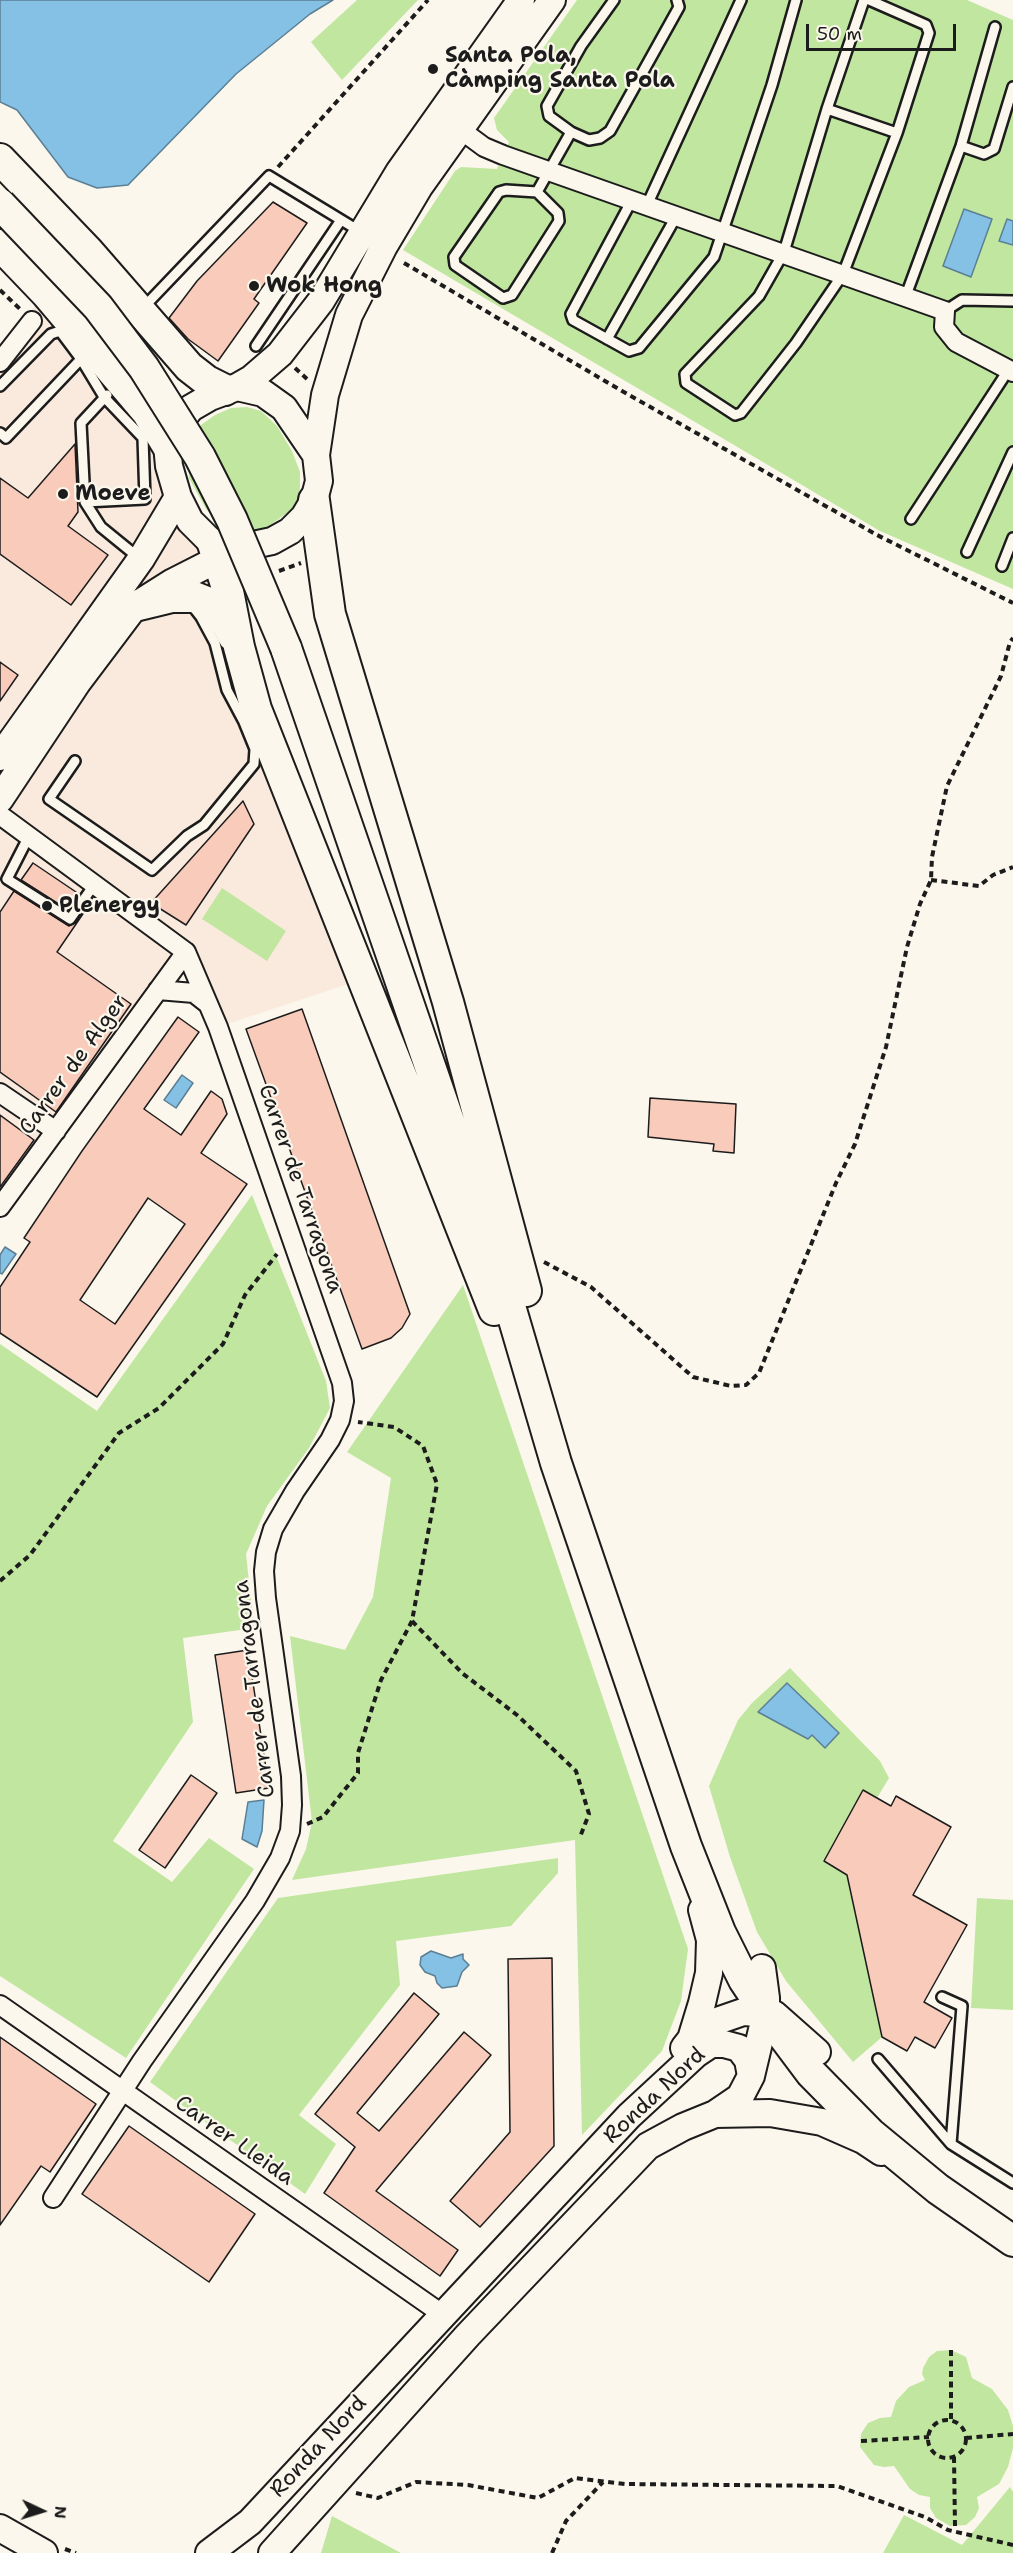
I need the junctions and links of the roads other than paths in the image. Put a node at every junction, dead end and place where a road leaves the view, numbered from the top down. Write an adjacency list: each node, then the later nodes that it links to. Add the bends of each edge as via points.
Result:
1 (521, 0): 21 (main road, via 399,172)
2 (552, 0): 11 (main road)
3 (614, 0): 12 (lane, via 581,46 547,106 549,116)
4 (677, 0): 12 (lane, via 679,7 610,131 589,140)
5 (741, 0): 18 (lane)
6 (796, 0): 22 (lane)
7 (866, 0): 10 (lane); 13 (lane, via 926,25 929,33)
8 (995, 27): 14 (lane)
9 (1013, 87): 14 (lane, via 994,149 984,154)
10 (827, 109): 13 (lane); 24 (lane)
11 (461, 130): 16 (street, via 484,147); 42 (main road, via 419,187 349,315 325,395)
12 (571, 132): 16 (lane)
13 (897, 133): 25 (lane)
14 (961, 146): 26 (lane)
15 (0, 159): 28 (highway)
16 (547, 171): 17 (lane); 18 (street)
17 (537, 192): 17 (lane, via 558,213 559,221 512,295 503,298 455,265 454,257 499,192)
18 (640, 202): 20 (street); 32 (lane, via 571,314 573,320)
19 (0, 204): 67 (highway, bridge, via 98,307 144,368 206,468 232,520 286,648)
20 (677, 215): 22 (street); 32 (lane)
21 (351, 226): 28 (lane, via 269,176); 37 (main road, via 321,301 268,350 251,379)
22 (723, 231): 24 (street); 32 (lane, via 714,257 639,348 629,351)
23 (0, 245): 33 (highway)
24 (784, 252): 25 (street); 25 (lane, via 759,296 685,374 686,382 735,415 741,413 796,343)
25 (843, 274): 26 (street)
26 (905, 298): 29 (street)
27 (1013, 301): 29 (lane, via 962,300)
28 (141, 311): 31 (highway)
29 (945, 311): 35 (street, via 944,327 956,342)
30 (32, 321): 34 (street)
31 (164, 338): 37 (highway, via 207,381); 38 (highway, via 146,339)
32 (607, 339)
33 (74, 341): 36 (lane, via 51,334); 38 (highway); 39 (lane, via 6,438)
34 (3, 350)
35 (1011, 370): 46 (lane)
36 (0, 386)
37 (231, 389): 40 (main road, via 191,408); 42 (main road, via 263,393 284,408)
38 (114, 391): 40 (highway, via 156,424); 45 (lane, via 81,423); 45 (lane, via 143,438 146,499)
39 (0, 433)
40 (167, 445): 43 (main road)
41 (1013, 452): 49 (lane)
42 (316, 455): 44 (main road, via 319,481)
43 (178, 497): 48 (main road, via 190,521); 50 (main road)
44 (314, 500): 48 (main road, via 290,531 272,541); 67 (highway, via 330,614 448,1002)
45 (85, 502): 50 (lane, via 101,527)
46 (911, 519)
47 (1013, 538): 51 (lane)
48 (224, 550): 53 (main road); 54 (highway)
49 (967, 552)
50 (141, 559): 55 (main road)
51 (1002, 566)
52 (194, 597): 53 (highway, via 172,597); 54 (highway, via 209,603); 56 (lane, via 194,609 215,643 227,690 255,749 254,764 204,825 186,836 152,870 49,799)
53 (135, 606): 57 (main road, via 77,683)
54 (239, 647): 68 (highway, via 256,709)
55 (0, 757)
56 (75, 761)
57 (0, 799)
58 (0, 815): 59 (street)
59 (29, 836): 60 (street); 60 (lane, via 7,879 70,919)
60 (94, 885): 61 (street)
61 (186, 951): 62 (street, Carrer de Alger); 63 (street, Carrer de Tarragona)
62 (158, 990): 63 (street, via 194,993); 65 (street, Carrer de Alger)
63 (208, 1004): 79 (street, Carrer de Tarragona, via 342,1383 344,1401 330,1440 273,1529 265,1562 291,1776 290,1831 280,1858 255,1901)
64 (0, 1093): 65 (street)
65 (56, 1131): 66 (street, Carrer de Alger)
66 (0, 1207)
67 (505, 1250): 68 (highway); 70 (highway, via 688,1800 738,1924)
68 (556, 1463): 69 (highway)
69 (686, 1846): 73 (highway, via 720,1932); 74 (main road, via 710,1940 709,1973)
70 (762, 1968): 73 (main road); 75 (highway)
71 (942, 1996): 81 (lane, via 962,2006)
72 (0, 2005): 79 (street, Carrer Lleida)
73 (766, 2013): 74 (main road, via 743,2012 717,2021); 75 (main road, via 774,2014); 77 (main road); 83 (highway, via 811,2073 870,2133)
74 (691, 2039): 78 (main road, via 674,2060)
75 (817, 2052): 85 (highway, via 902,2136)
76 (878, 2060): 81 (lane)
77 (751, 2076): 78 (main road, Ronda Nord, via 748,2060 738,2048 711,2044); 80 (main road, Ronda Nord, via 740,2097)
78 (665, 2084): 87 (main road, Ronda Nord, via 629,2116)
79 (122, 2091): 84 (street, Carrer de Tarragona); 87 (street, Carrer Lleida)
80 (716, 2114): 83 (main road, via 770,2113 822,2122 863,2140); 91 (main road, Ronda Nord, via 648,2146 468,2335)
81 (951, 2144): 82 (lane)
82 (1013, 2183)
83 (938, 2189): 86 (highway)
84 (53, 2198)
85 (1013, 2222)
86 (1013, 2241)
87 (442, 2314): 90 (main road, Ronda Nord, via 249,2522)
88 (0, 2528): 89 (main road)
89 (44, 2553)
90 (209, 2553)
91 (272, 2553)

